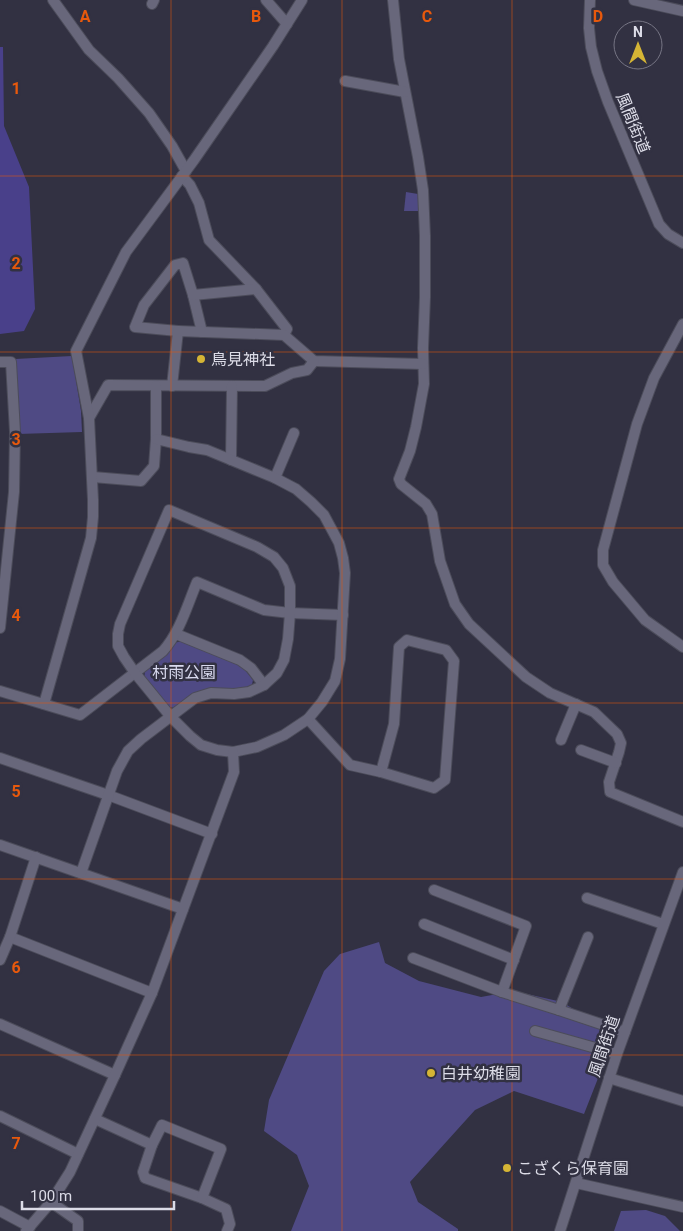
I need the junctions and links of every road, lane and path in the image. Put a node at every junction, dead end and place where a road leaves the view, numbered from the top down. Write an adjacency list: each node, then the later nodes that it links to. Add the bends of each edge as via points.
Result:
1 (53, 0): 11 (street, via 89,50 149,113 172,146)
2 (266, 0): 8 (street)
3 (302, 0): 8 (street)
4 (393, 0): 10 (street)
5 (590, 0): 12 (street, 風間街道, via 591,48 608,102 658,224)
6 (634, 0): 7 (street)
7 (683, 10)
8 (286, 24): 11 (street)
9 (345, 81): 10 (street)
10 (405, 92): 21 (street, via 423,190)
11 (184, 174): 13 (street, via 199,203 209,240); 25 (street, via 126,252 76,351)
12 (683, 243)
13 (256, 289): 14 (street); 18 (street, via 287,329)
14 (193, 294): 16 (street, via 183,263 175,265 144,305 134,327); 17 (street)
15 (683, 324): 35 (street, via 654,378 637,424 603,550 603,565 645,620)
16 (178, 331): 17 (street); 23 (street)
17 (202, 332): 18 (street)
18 (284, 335): 19 (street)
19 (314, 361): 21 (street); 24 (street, via 307,370 292,373 265,386)
20 (0, 362): 33 (street, via 11,362 15,432 14,492)
21 (423, 364): 40 (street, via 424,384 410,451 399,479 401,484 426,504 432,514 440,561 463,617 526,677 550,693)
22 (156, 386): 23 (street); 25 (street, via 108,386); 27 (street)
23 (172, 386): 24 (street)
24 (232, 386): 28 (street)
25 (89, 418): 29 (street)
26 (294, 433): 30 (street)
27 (156, 439): 28 (street, via 207,450); 29 (street, via 154,466 141,482)
28 (231, 460): 30 (street)
29 (93, 477): 39 (street, via 91,538)
30 (275, 478): 32 (street, via 296,489 324,515 339,543 345,573)
31 (290, 613): 32 (street); 34 (street, via 264,610 197,582); 36 (street, via 290,586 274,557 169,510 120,624 118,646); 37 (street, via 284,660 277,673)
32 (343, 615): 42 (street, via 335,681)
33 (0, 628)
34 (176, 634): 36 (street, via 163,651); 37 (street, via 240,660)
35 (683, 647)
36 (135, 673): 39 (street, via 80,715); 41 (street)
37 (264, 685): 41 (street, via 249,692 211,693 195,698)
38 (0, 691): 39 (street)
39 (44, 704)
40 (576, 704): 43 (street); 47 (street, via 594,712 617,734 621,743)
41 (171, 717): 45 (street, via 201,745); 49 (street, via 128,751)
42 (308, 719): 45 (street, via 257,747); 48 (street, via 350,765)
43 (561, 740)
44 (581, 750): 47 (street)
45 (233, 752): 51 (street, via 234,772)
46 (0, 758): 49 (street)
47 (616, 763): 50 (street, via 609,782 610,792)
48 (381, 772): 48 (street, via 394,724 399,647 407,640 446,650 454,660 445,780 434,788)
49 (108, 795): 51 (street); 55 (street)
50 (683, 822)
51 (212, 834): 59 (street)
52 (0, 845): 53 (street)
53 (36, 857): 55 (street); 62 (street)
54 (683, 872): 57 (street, 風間街道)
55 (81, 873): 59 (street)
56 (434, 890): 66 (street, via 526,926)
57 (679, 896): 61 (street, 風間街道)
58 (586, 898): 61 (street)
59 (183, 909): 68 (street)
60 (424, 924): 66 (street)
61 (663, 924): 72 (street, 風間街道)
62 (10, 937): 65 (street); 68 (street)
63 (588, 937): 69 (street)
64 (413, 958): 67 (street)
65 (0, 960)
66 (514, 960): 67 (street)
67 (502, 992): 69 (street)
68 (152, 993): 74 (street)
69 (559, 1010): 72 (street)
70 (0, 1024): 74 (street)
71 (535, 1031): 73 (street)
72 (624, 1032): 73 (street, 風間街道)
73 (617, 1054): 75 (street, 風間街道)
74 (115, 1075): 78 (street)
75 (609, 1078): 76 (street); 81 (street, 風間街道)
76 (683, 1101)
77 (0, 1116): 80 (street)
78 (95, 1119): 79 (street); 80 (street)
79 (152, 1146): 82 (street, via 143,1172 145,1178); 82 (street, via 162,1125 221,1149)
80 (78, 1154): 83 (street)
81 (576, 1183): 84 (street); 89 (street, 風間街道)
82 (202, 1198): 88 (street, via 226,1209 230,1224)
83 (51, 1202): 86 (street); 87 (street, via 78,1221)
84 (683, 1207)
85 (0, 1211): 86 (street)
86 (28, 1229)
87 (78, 1231)
88 (227, 1231)
89 (560, 1231)

